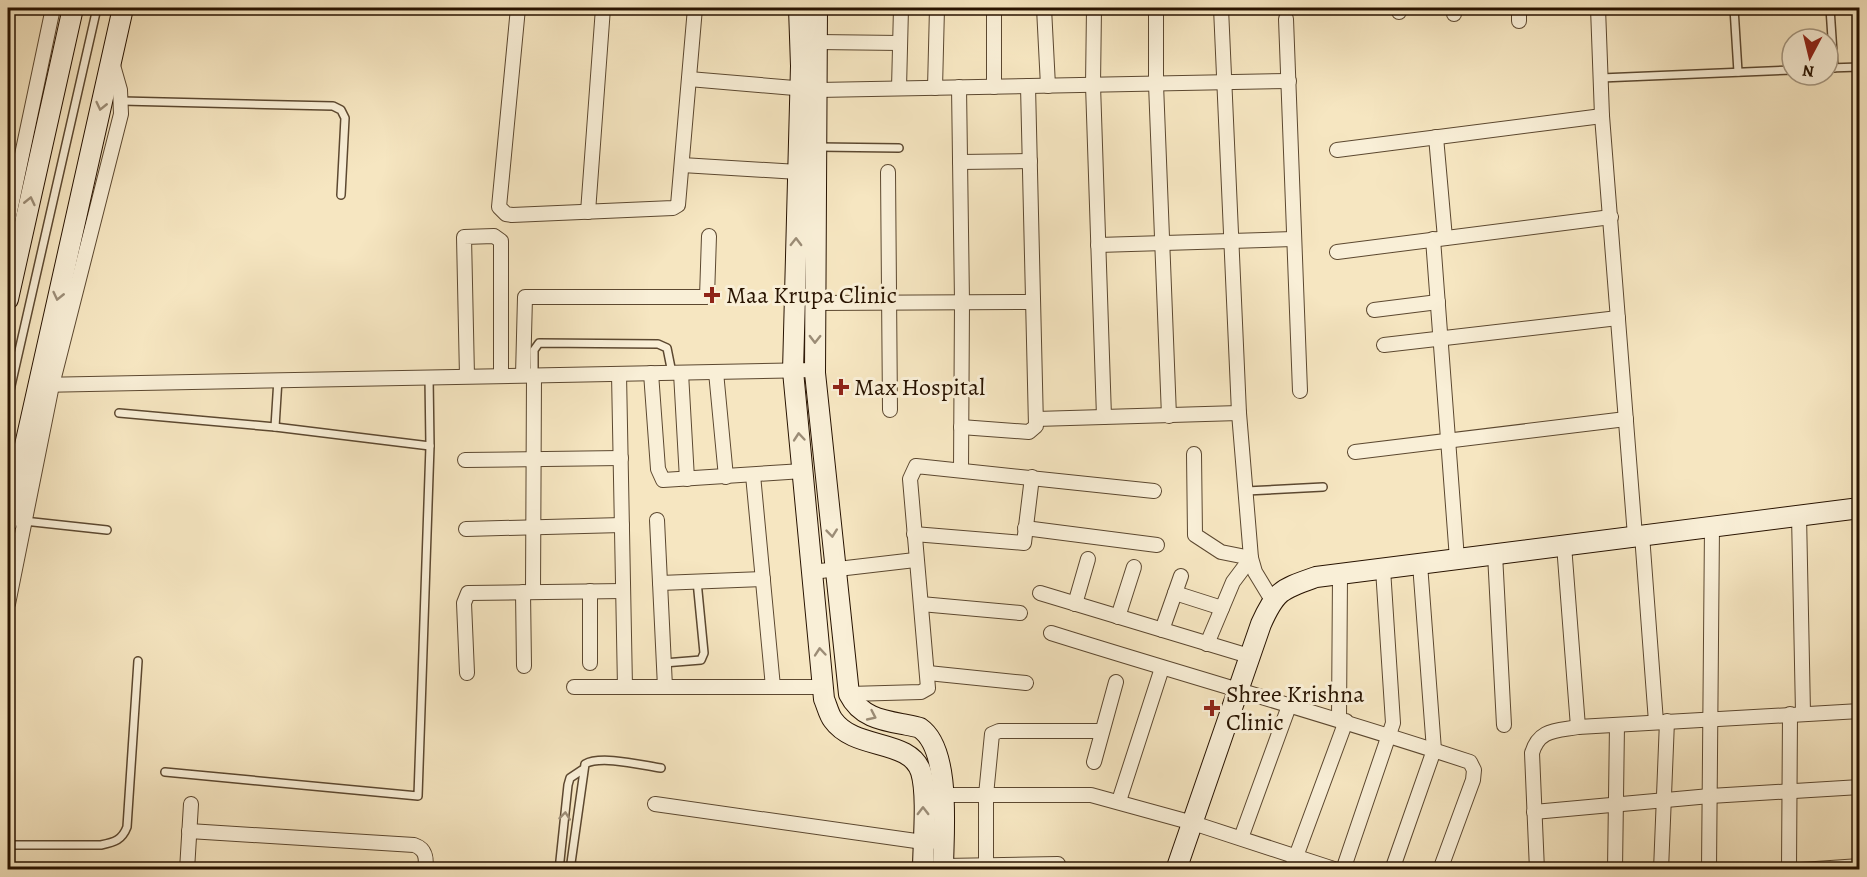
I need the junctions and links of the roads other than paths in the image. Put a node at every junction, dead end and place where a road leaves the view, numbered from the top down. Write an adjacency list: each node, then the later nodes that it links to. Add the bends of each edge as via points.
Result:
1 (53, 8): 56 (street)
2 (73, 8): 64 (street, one-way to 2)
3 (97, 8): 87 (lane)
4 (123, 8): 24 (street)
5 (518, 8): 54 (street, via 500,207 512,215)
6 (603, 8): 54 (street)
7 (695, 8): 30 (street)
8 (799, 8): 41 (street)
9 (817, 8): 22 (street)
10 (902, 8): 23 (street)
11 (937, 8): 40 (street)
12 (994, 8): 38 (street)
13 (1044, 8): 36 (street)
14 (1094, 8): 34 (street)
15 (1156, 8): 33 (street)
16 (1221, 8): 32 (street)
17 (1598, 8): 29 (street)
18 (1734, 8): 28 (lane)
19 (1830, 8): 21 (lane)
20 (1286, 19): 31 (street)
21 (1830, 27)
22 (818, 42): 23 (street); 41 (street)
23 (900, 43): 39 (street)
24 (112, 60): 42 (street); 85 (street, one-way to 85)
25 (1860, 67): 26 (lane)
26 (1840, 68)
27 (1780, 70): 28 (lane)
28 (1738, 72): 29 (lane)
29 (1601, 78): 43 (street)
30 (689, 79): 41 (street); 50 (street)
31 (1289, 81): 32 (street); 59 (street)
32 (1222, 83): 33 (street); 60 (street)
33 (1156, 84): 34 (street); 61 (street)
34 (1094, 85): 36 (street); 62 (street)
35 (1028, 86): 36 (street); 38 (street); 48 (street)
36 (1048, 86)
37 (958, 87): 38 (street); 40 (street); 49 (street)
38 (994, 87)
39 (899, 88): 40 (street); 41 (street)
40 (935, 88)
41 (809, 89): 45 (street); 52 (street)
42 (122, 101): 53 (lane, via 333,106 345,118); 85 (street, via 118,131)
43 (1602, 116): 44 (street); 55 (street)
44 (1436, 137): 47 (street); 58 (street)
45 (817, 147): 46 (lane); 68 (street)
46 (899, 148)
47 (1337, 150)
48 (1030, 161): 49 (street); 66 (street)
49 (960, 162): 65 (street)
50 (682, 165): 52 (street); 54 (street, via 679,201 673,208)
51 (888, 171): 69 (street)
52 (798, 172): 75 (street, one-way to 52)
53 (341, 195)
54 (588, 212)
55 (1611, 217): 58 (street); 71 (street)
56 (8, 221)
57 (709, 236): 81 (street, via 707,297 525,297)
58 (1439, 238): 63 (street); 67 (street)
59 (1293, 239): 60 (street); 86 (street)
60 (1230, 242): 61 (street); 90 (street)
61 (1162, 243): 62 (street); 91 (street)
62 (1098, 245): 92 (street)
63 (1337, 252)
64 (8, 299)
65 (962, 302): 66 (street); 69 (street); 96 (street)
66 (1033, 302): 93 (street)
67 (1438, 302): 70 (street); 72 (street)
68 (816, 303): 69 (street); 74 (street, one-way to 74)
69 (890, 303): 88 (street)
70 (1374, 310)
71 (1618, 318): 72 (street); 94 (street)
72 (1441, 339): 73 (street); 97 (street)
73 (1384, 345)
74 (815, 370): 75 (street); 134 (street, one-way to 134)
75 (793, 371): 76 (street); 105 (street, one-way to 75)
76 (716, 372): 78 (street); 107 (street)
77 (651, 373): 78 (street); 79 (street); 109 (street, via 659,477)
78 (677, 373): 81 (lane, via 667,348 658,344 539,343); 109 (street)
79 (619, 374): 81 (street); 101 (street)
80 (501, 375): 81 (street); 82 (street); 82 (street, via 501,241 494,236 464,237)
81 (528, 375): 102 (street)
82 (467, 376): 83 (street)
83 (429, 377): 84 (street); 98 (lane)
84 (278, 379): 85 (street); 95 (lane)
85 (45, 385): 116 (street)
86 (1300, 391)
87 (8, 399)
88 (890, 410)
89 (119, 413): 95 (lane)
90 (1239, 413): 91 (street); 112 (street)
91 (1169, 416): 92 (street)
92 (1104, 417): 93 (street)
93 (1036, 419): 96 (street, via 1036,426 1029,432)
94 (1626, 419): 97 (street); 124 (street)
95 (274, 427): 98 (lane)
96 (961, 428): 104 (street)
97 (1449, 441): 99 (street); 130 (street)
98 (430, 446): 189 (lane, via 418,796)
99 (1355, 452)
100 (1194, 454): 128 (street, via 1195,535 1221,552)
101 (621, 458): 102 (street); 118 (street)
102 (534, 459): 103 (street); 117 (street)
103 (465, 460)
104 (961, 469): 108 (street); 123 (street, via 922,465 912,471)
105 (803, 471): 106 (street); 136 (street)
106 (753, 476): 107 (street); 139 (street)
107 (726, 477): 109 (street)
108 (1032, 477): 111 (street); 120 (street)
109 (687, 479)
110 (1323, 487): 112 (lane)
111 (1154, 491)
112 (1246, 491): 128 (street)
113 (1860, 508): 114 (street)
114 (1799, 515): 119 (street); 176 (street)
115 (657, 520): 141 (street)
116 (16, 521): 122 (lane); 148 (street)
117 (533, 525): 118 (street); 121 (street); 144 (street)
118 (622, 525): 143 (street)
119 (1712, 526): 124 (street); 177 (street)
120 (1025, 528): 123 (street, via 1024,543); 125 (street)
121 (466, 529)
122 (107, 531)
123 (914, 534): 131 (street)
124 (1639, 536): 126 (street); 179 (street)
125 (1158, 545)
126 (1564, 545): 127 (street); 182 (street)
127 (1495, 554): 130 (street); 180 (street)
128 (1251, 558): 147 (street); 151 (street, via 1233,582)
129 (1088, 559): 150 (street)
130 (1457, 559): 132 (street)
131 (915, 560): 134 (street); 149 (street)
132 (1420, 564): 135 (street); 185 (street)
133 (1134, 567): 153 (street)
134 (836, 568): 136 (street); 173 (street)
135 (1383, 569): 137 (street); 184 (street, via 1393,716)
136 (812, 572): 171 (street, one-way to 136)
137 (1340, 574): 147 (street, via 1287,587); 178 (street)
138 (1181, 576): 146 (street)
139 (763, 579): 140 (street); 170 (street)
140 (697, 581): 141 (street); 160 (lane, via 704,653 701,660)
141 (660, 583): 160 (street)
142 (590, 591): 143 (street); 144 (street); 159 (street)
143 (623, 591): 168 (street)
144 (528, 592): 161 (street); 163 (street, via 472,592 465,597)
145 (1040, 593): 150 (street)
146 (1175, 593): 151 (street); 154 (street)
147 (1272, 600): 157 (street)
148 (8, 604)
149 (921, 604): 152 (street); 164 (street)
150 (1075, 604): 153 (street)
151 (1222, 608): 156 (street)
152 (1020, 613)
153 (1118, 617): 154 (street)
154 (1162, 630): 156 (street)
155 (1051, 633): 162 (street)
156 (1207, 644): 157 (street)
157 (1249, 656): 172 (street)
158 (138, 661): 206 (lane, via 127,827 123,836 101,845)
159 (590, 663)
160 (664, 663): 169 (street)
161 (524, 666)
162 (1162, 668): 172 (street); 196 (street)
163 (467, 673)
164 (928, 673): 166 (street); 173 (street, via 928,688 921,692)
165 (1116, 682): 183 (street)
166 (1026, 683)
167 (574, 687): 168 (street)
168 (625, 687): 169 (street)
169 (665, 687): 170 (street)
170 (773, 687): 171 (street)
171 (823, 687): 205 (street, one-way to 171, via 921,773 914,760 902,751 852,738 833,720)
172 (1238, 691): 174 (street); 201 (street)
173 (849, 694): 192 (street, one-way to 192, via 855,707 867,714 919,728 928,737 940,764)
174 (1289, 706): 178 (street); 203 (street)
175 (1860, 711): 176 (street)
176 (1797, 714): 177 (street); 191 (street)
177 (1710, 719): 179 (street); 194 (street)
178 (1342, 720): 184 (street); 207 (street)
179 (1662, 722): 181 (street); 195 (street)
180 (1504, 725)
181 (1617, 725): 182 (street); 197 (street)
182 (1578, 727): 200 (street, via 1543,735 1535,741)
183 (1102, 731): 186 (street); 193 (street, via 992,734)
184 (1390, 736): 185 (street); 220 (street)
185 (1434, 750): 221 (street); 222 (street, via 1470,762 1474,770)
186 (1094, 762)
187 (661, 768): 188 (lane, via 591,761)
188 (582, 770): 214 (lane, one-way to 188, via 568,785 570,778); 215 (lane)
189 (165, 772)
190 (1860, 787): 191 (street)
191 (1790, 789): 194 (street); 227 (street)
192 (942, 795): 193 (street); 204 (street)
193 (986, 795): 196 (street, via 1076,794); 208 (street)
194 (1710, 796): 195 (street); 226 (street)
195 (1664, 799): 197 (street); 225 (street)
196 (1119, 801): 201 (street)
197 (1616, 803): 200 (street); 224 (street)
198 (191, 804): 202 (street)
199 (655, 804): 205 (street)
200 (1534, 812): 223 (street)
201 (1193, 823): 203 (street); 217 (street)
202 (189, 831): 212 (street); 213 (street, via 414,845 425,854)
203 (1241, 838): 207 (street)
204 (943, 841): 205 (street); 211 (street)
205 (923, 842): 216 (street)
206 (8, 845)
207 (1296, 856): 218 (street); 219 (street)
208 (986, 864): 209 (street); 211 (street)
209 (1058, 864)
210 (1860, 866): 228 (street)
211 (943, 868)
212 (187, 870)
213 (426, 870)
214 (559, 870)
215 (570, 870)
216 (923, 870)
217 (1176, 870)
218 (1291, 870)
219 (1337, 870)
220 (1343, 870)
221 (1392, 870)
222 (1440, 870)
223 (1537, 870)
224 (1615, 870)
225 (1661, 870)
226 (1709, 870)
227 (1789, 870)
228 (1801, 870)

